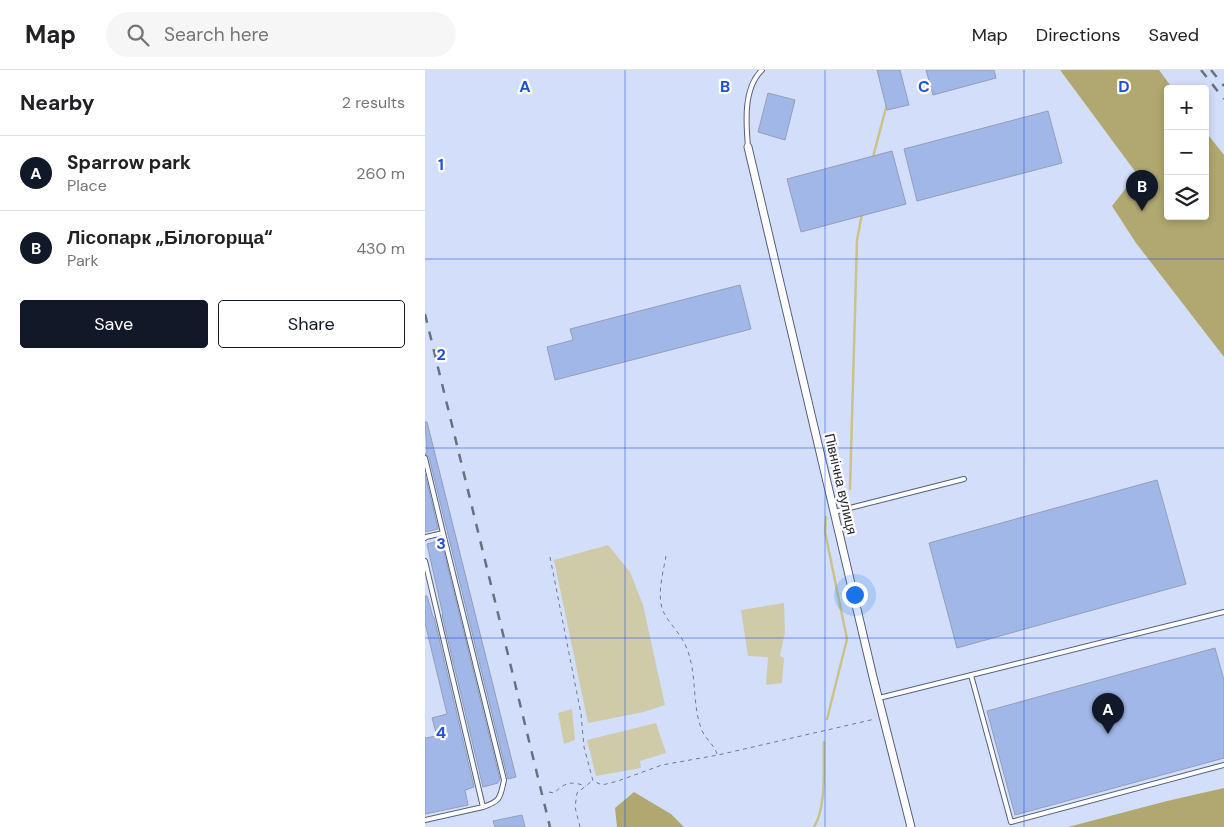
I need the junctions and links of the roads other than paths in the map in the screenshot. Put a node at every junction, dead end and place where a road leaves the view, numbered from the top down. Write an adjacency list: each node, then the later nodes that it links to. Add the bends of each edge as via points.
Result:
1 (762, 70): 2 (lane, via 756,76 749,96 745,121)
2 (748, 147): 5 (street, Північна вулиця)
3 (425, 458): 6 (lane)
4 (964, 479): 5 (lane)
5 (834, 512): 11 (street, Північна вулиця)
6 (443, 533): 7 (lane); 13 (lane, via 504,780 499,800)
7 (425, 538)
8 (425, 561): 13 (lane)
9 (1224, 612): 10 (lane)
10 (971, 674): 11 (lane); 12 (lane, via 1011,822)
11 (879, 698): 15 (street, Північна вулиця)
12 (1224, 765)
13 (483, 807): 14 (lane)
14 (425, 820)
15 (911, 827)

